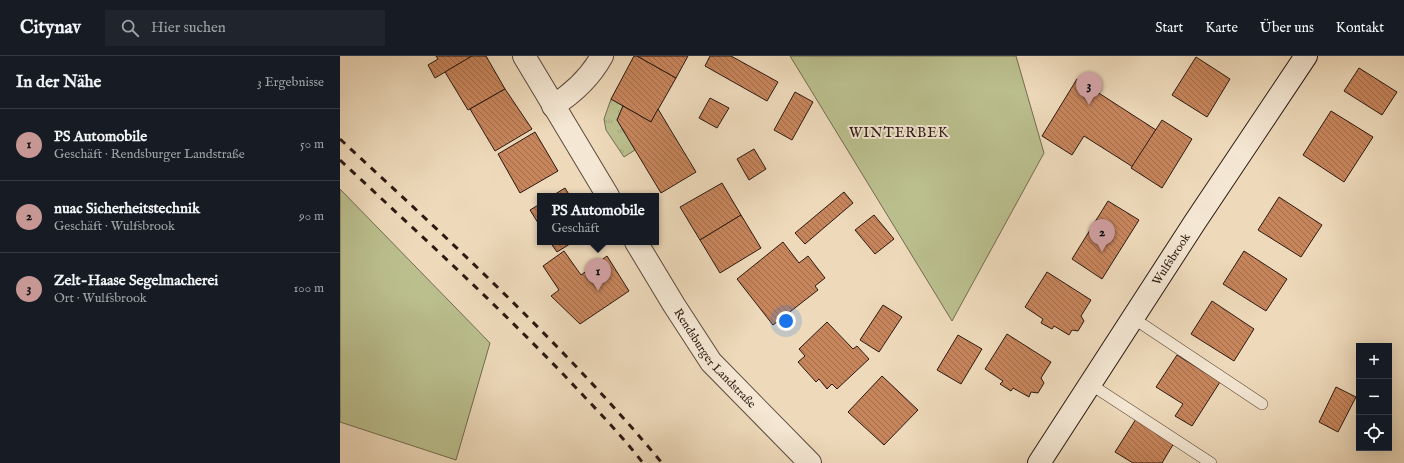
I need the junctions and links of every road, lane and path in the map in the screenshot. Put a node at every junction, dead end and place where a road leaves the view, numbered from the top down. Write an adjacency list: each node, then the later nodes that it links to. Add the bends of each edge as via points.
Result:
1 (524, 56): 4 (street)
2 (602, 56): 4 (street, via 598,64 569,95)
3 (1306, 56): 7 (street, Wulfsbrook)
4 (553, 106): 5 (street)
5 (606, 193)
6 (638, 245): 10 (street, Rendsburger Landstraße, via 712,362)
7 (1133, 318): 8 (street, Wulfsbrook); 9 (lane)
8 (1090, 384): 11 (street, Wulfsbrook); 12 (lane)
9 (1262, 404)
10 (810, 463)
11 (1039, 463)
12 (1211, 463)

